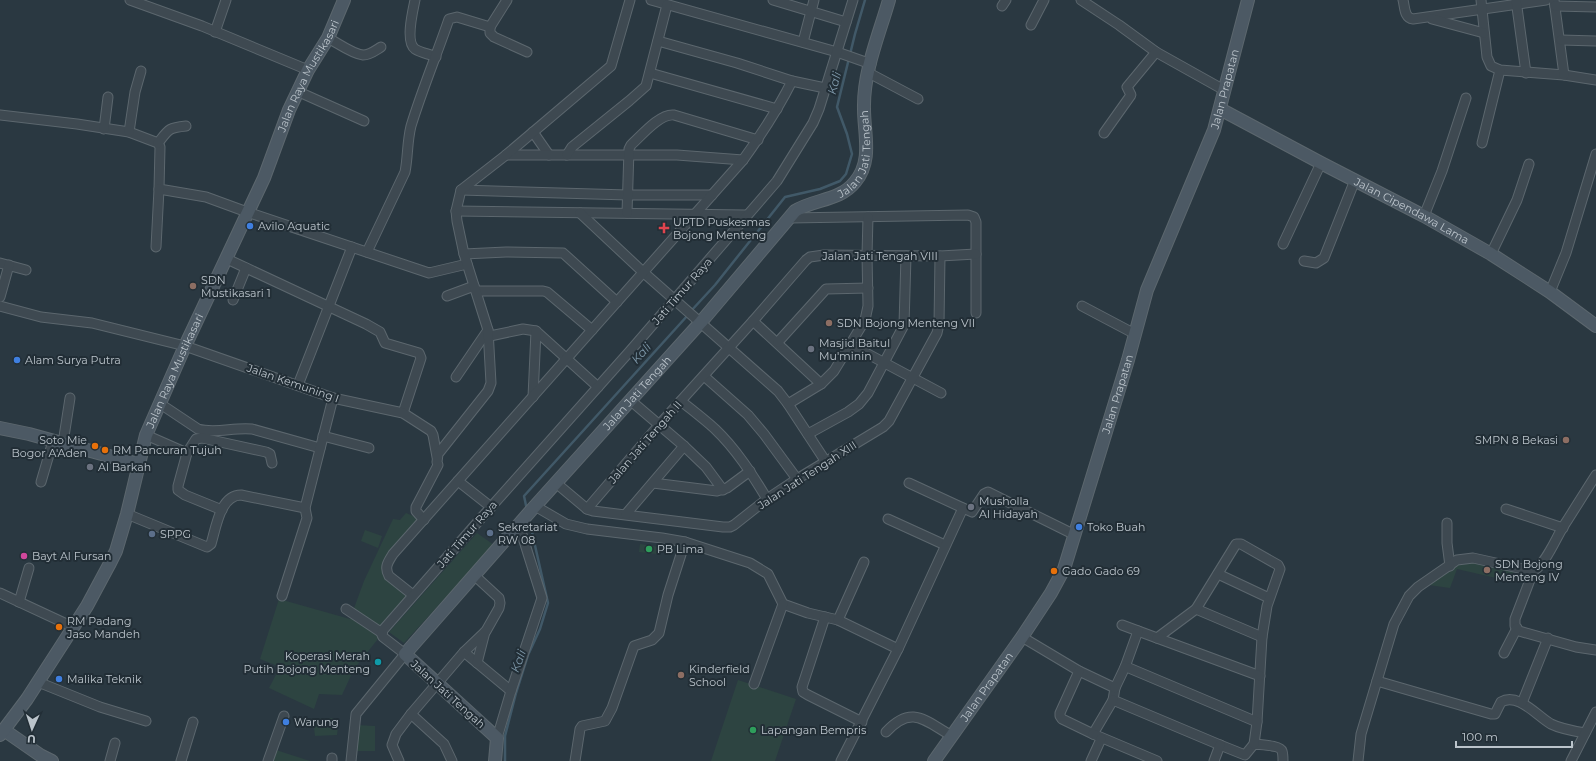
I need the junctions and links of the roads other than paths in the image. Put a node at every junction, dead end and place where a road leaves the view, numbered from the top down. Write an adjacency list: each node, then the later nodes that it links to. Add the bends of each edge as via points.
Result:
1 (132, 0): 27 (street)
2 (226, 0): 27 (street)
3 (344, 0): 29 (main road, Jalan Raya Mustikasari)
4 (415, 0): 38 (street, via 410,42 415,49)
5 (507, 0): 26 (street)
6 (630, 0): 61 (street, via 611,66)
7 (651, 0): 19 (street)
8 (773, 0): 22 (street)
9 (814, 0): 22 (street)
10 (853, 0): 24 (street, Jati Timur Raya)
11 (889, 0): 39 (main road, Jalan Jati Tengah)
12 (1044, 0): 25 (street)
13 (1081, 0): 36 (street)
14 (1248, 0): 49 (main road, Jalan Prapatan)
15 (1403, 0): 23 (street, via 1409,18)
16 (1546, 0): 17 (street)
17 (1517, 2): 20 (street); 43 (street)
18 (1555, 3): 21 (street); 30 (street)
19 (667, 5): 31 (street); 33 (street)
20 (1481, 5): 23 (street); 28 (street)
21 (1596, 7)
22 (812, 12): 24 (street); 33 (street)
23 (1428, 17): 28 (street)
24 (846, 22): 37 (street, Jati Timur Raya)
25 (1031, 25)
26 (490, 27): 35 (street, via 490,33 494,37); 38 (street, via 457,16 452,17)
27 (215, 32): 40 (street)
28 (1484, 33): 41 (street, via 1488,61 1491,66)
29 (328, 38): 34 (street, via 363,55); 40 (main road, Jalan Raya Mustikasari)
30 (1561, 40): 32 (street); 45 (street)
31 (658, 41): 44 (street); 47 (street)
32 (1596, 41)
33 (803, 42): 37 (street)
34 (381, 47)
35 (527, 52)
36 (1156, 52): 49 (street); 62 (street, via 1127,87 1130,95)
37 (845, 55): 39 (street); 48 (street, Jati Timur Raya)
38 (436, 57): 91 (street, via 411,126 405,172)
39 (869, 68): 53 (street); 87 (main road, Jalan Jati Tengah, via 864,89 866,155 860,173 855,182 842,193 803,206)
40 (308, 70): 50 (main road, Jalan Raya Mustikasari)
41 (1500, 70): 43 (street); 65 (street)
42 (141, 71): 60 (street)
43 (1526, 72): 45 (street)
44 (650, 73): 54 (street); 69 (street, via 643,89 572,147)
45 (1564, 75): 46 (street)
46 (1596, 80)
47 (792, 81): 48 (street); 54 (street)
48 (825, 88): 84 (street, Jati Timur Raya, via 813,123 793,157 777,181)
49 (1224, 90): 55 (main road, Jalan Prapatan)
50 (299, 92): 57 (street); 80 (main road, Jalan Raya Mustikasari, via 264,178)
51 (108, 97): 59 (street)
52 (1466, 98): 85 (street)
53 (918, 99)
54 (776, 109): 63 (street)
55 (1220, 109): 72 (main road, Jalan Cipendawa Lama); 123 (main road, Jalan Prapatan, via 1214,130 1147,290)
56 (0, 115): 59 (street)
57 (364, 121)
58 (186, 126): 64 (street, via 172,127)
59 (104, 129): 60 (street)
60 (129, 132): 64 (street)
61 (533, 132): 67 (street); 68 (street)
62 (1104, 133)
63 (758, 140): 70 (street, via 671,115 661,118 631,145); 71 (street)
64 (158, 143): 75 (street)
65 (1482, 143)
66 (1596, 154): 107 (street, via 1566,253)
67 (506, 155): 68 (street); 76 (street)
68 (549, 155): 69 (street)
69 (567, 155): 70 (street)
70 (628, 155): 71 (street, via 677,155); 77 (street)
71 (743, 160): 78 (street)
72 (1321, 163): 74 (main road, Jalan Cipendawa Lama); 88 (street)
73 (1529, 164): 94 (street, via 1515,205)
74 (1356, 180): 85 (main road, Jalan Cipendawa Lama); 99 (street, via 1324,258 1316,263)
75 (159, 189): 80 (street, via 206,197); 89 (street)
76 (461, 190): 77 (street); 79 (street)
77 (628, 195): 78 (street); 81 (street)
78 (712, 195): 83 (street)
79 (456, 211): 82 (street); 92 (street)
80 (247, 212): 90 (street); 98 (main road, Jalan Raya Mustikasari)
81 (627, 212): 82 (street); 83 (street)
82 (580, 213): 104 (street)
83 (694, 214): 84 (street); 104 (street)
84 (746, 215): 112 (street, Jati Timur Raya)
85 (1424, 216): 94 (main road, Jalan Cipendawa Lama)
86 (868, 217): 87 (street); 93 (street, via 974,217); 95 (street)
87 (790, 218): 117 (main road, Jalan Jati Tengah)
88 (1283, 244)
89 (156, 246)
90 (352, 247): 91 (street); 115 (street)
91 (367, 252): 101 (street, via 429,273)
92 (464, 254): 101 (street); 111 (street, via 564,253)
93 (976, 254): 97 (street, Jalan Jati Tengah VIII); 116 (street)
94 (1491, 254): 107 (main road, Jalan Cipendawa Lama)
95 (867, 255): 96 (street, Jalan Jati Tengah VIII); 105 (street); 118 (street, Jalan Jati Tengah VIII, via 824,255 806,260)
96 (906, 256): 97 (street, Jalan Jati Tengah VIII); 129 (street, via 904,325)
97 (940, 256): 132 (street, Jalan Jati Tengah XIII, via 938,329)
98 (227, 260): 102 (street); 126 (main road, Jalan Raya Mustikasari)
99 (1304, 261)
100 (5, 264): 103 (street); 109 (street)
101 (467, 264): 106 (street)
102 (246, 268): 110 (street); 115 (street)
103 (26, 270)
104 (643, 272): 111 (street); 112 (street)
105 (868, 288): 124 (street, via 826,289); 125 (street, via 868,311)
106 (475, 289): 108 (street); 120 (street, via 546,292); 122 (street)
107 (1550, 292): 119 (main road, Jalan Cipendawa Lama)
108 (448, 296)
109 (0, 297)
110 (233, 300)
111 (617, 302): 120 (street)
112 (677, 302): 117 (street); 135 (street, Jati Timur Raya)
113 (0, 306): 126 (street, Jalan Kemuning I, via 41,316 92,323)
114 (1082, 306): 123 (street)
115 (329, 307): 134 (street); 144 (street, via 380,332 386,343 420,355)
116 (976, 313)
117 (698, 320): 127 (street); 140 (main road, Jalan Jati Tengah)
118 (753, 321): 124 (street); 127 (street, Jalan Jati Tengah VIII)
119 (1596, 326)
120 (592, 330): 128 (street)
121 (536, 331): 122 (street, via 523,329); 128 (street); 137 (street)
122 (489, 333): 131 (street); 155 (street, via 490,387)
123 (1135, 334): 182 (main road, Jalan Prapatan)
124 (778, 342): 133 (street)
125 (851, 345): 129 (street); 133 (street, via 834,371)
126 (185, 346): 134 (street, Jalan Kemuning I); 142 (main road, Jalan Raya Mustikasari)
127 (728, 349): 130 (street, Jalan Jati Tengah II); 143 (street, via 772,386)
128 (567, 359): 135 (street); 137 (street)
129 (885, 363): 132 (street); 147 (street, via 864,400)
130 (704, 376): 141 (street, Jalan Jati Tengah II); 161 (street, via 748,415)
131 (456, 377)
132 (913, 378): 136 (street); 156 (street, Jalan Jati Tengah XIII, via 894,413 883,427)
133 (821, 384): 143 (street)
134 (298, 385): 139 (street, Jalan Kemuning I)
135 (598, 387): 169 (street, Jati Timur Raya)
136 (941, 393)
137 (533, 397): 162 (street)
138 (70, 398): 150 (street)
139 (333, 398): 144 (street, Jalan Kemuning I); 149 (street)
140 (630, 400): 145 (street); 164 (main road, Jalan Jati Tengah)
141 (681, 401): 145 (street, Jalan Jati Tengah II); 159 (street, via 716,430)
142 (159, 403): 148 (main road, Jalan Raya Mustikasari); 152 (street, via 205,431 252,429)
143 (788, 404): 147 (street)
144 (402, 413): 155 (street, Jalan Kemuning I, via 431,431)
145 (659, 425): 151 (street); 172 (street, Jalan Jati Tengah II)
146 (0, 428): 150 (main road)
147 (808, 434): 156 (street)
148 (146, 435): 154 (street); 158 (main road, Jalan Raya Mustikasari)
149 (323, 436): 152 (street); 153 (street)
150 (58, 442): 158 (main road); 163 (street)
151 (684, 446): 165 (street); 167 (street, via 706,467)
152 (320, 448): 170 (street)
153 (369, 448)
154 (187, 453): 157 (street, via 196,438 202,438 266,452 270,454); 174 (street, via 178,490 185,496)
155 (437, 457): 179 (street, via 438,465 416,507 416,511)
156 (826, 462): 161 (street, Jalan Jati Tengah XIII)
157 (272, 463)
158 (138, 464): 175 (main road, Jalan Raya Mustikasari)
159 (750, 471): 167 (street); 168 (street)
160 (1596, 475): 181 (street)
161 (796, 479): 168 (street, Jalan Jati Tengah XIII)
162 (458, 481): 169 (street); 179 (street)
163 (40, 482)
164 (556, 483): 172 (street); 177 (main road, Jalan Jati Tengah)
165 (653, 483): 167 (street, via 702,490); 176 (street)
166 (909, 483): 171 (street)
167 (723, 490)
168 (767, 499): 176 (street, Jalan Jati Tengah XIII, via 730,527)
169 (491, 507): 192 (street, Jati Timur Raya)
170 (305, 508): 174 (street, via 241,494 227,500); 193 (street, via 307,518)
171 (963, 508): 182 (street, via 972,512 988,492); 184 (street)
172 (587, 509): 176 (street, Jalan Jati Tengah XIII)
173 (1506, 509): 181 (street)
174 (222, 510): 175 (street, via 211,544 205,547)
175 (127, 514): 202 (main road, Jalan Raya Mustikasari, via 116,551 98,588)
176 (626, 514)
177 (527, 515): 183 (street, via 587,529); 190 (main road, Jalan Jati Tengah); 225 (street, via 542,598)
178 (888, 518): 184 (street)
179 (424, 520): 192 (street, via 393,554 386,567 389,576)
180 (1447, 523): 186 (street)
181 (1563, 528): 188 (street, via 1547,556)
182 (1074, 535): 207 (main road, Jalan Prapatan, via 1057,584)
183 (685, 542): 196 (street, via 759,567 772,580); 253 (street, via 659,633 652,640 634,646 612,708 605,720 582,726 580,729)
184 (945, 546): 211 (street)
185 (864, 562): 200 (street)
186 (1450, 566): 188 (street, via 1457,560 1473,558); 220 (street, via 1409,596 1394,624)
187 (29, 568): 195 (street)
188 (1533, 572): 203 (street, via 1515,619)
189 (1218, 574): 194 (street); 194 (street, via 1234,546 1240,544 1280,567); 198 (street)
190 (474, 576): 204 (street, via 499,598 499,608); 215 (main road, Jalan Jati Tengah)
191 (0, 593): 195 (street)
192 (413, 595): 206 (street, Jati Timur Raya)
193 (282, 596)
194 (1269, 598): 208 (street)
195 (19, 602): 202 (street)
196 (783, 604): 199 (street); 223 (street)
197 (346, 609): 206 (street)
198 (1196, 609): 208 (street); 209 (street)
199 (825, 617): 200 (street); 233 (street, via 802,687 803,692)
200 (838, 620): 211 (street)
201 (1122, 625): 205 (street)
202 (73, 627): 221 (main road, Jalan Raya Mustikasari)
203 (1517, 628): 210 (street, via 1519,631); 214 (street)
204 (486, 631): 213 (street); 216 (street)
205 (1138, 631): 209 (street); 217 (street)
206 (382, 633): 215 (street, via 383,637)
207 (1022, 637): 218 (street); 238 (main road, Jalan Prapatan)
208 (1262, 637): 219 (street)
209 (1157, 638): 219 (street)
210 (1548, 638): 212 (street); 227 (street)
211 (898, 649): 233 (street)
212 (1596, 650)
213 (464, 652): 216 (street); 222 (street)
214 (1504, 653)
215 (405, 654): 222 (main road, Jalan Jati Tengah); 249 (street, via 356,714)
216 (477, 663): 225 (street)
217 (1125, 667): 224 (street); 234 (street)
218 (1079, 671): 224 (street); 239 (street, via 1060,716)
219 (1260, 676): 234 (street)
220 (1377, 681): 227 (street, via 1491,714 1495,714 1505,699); 260 (street, via 1361,734)
221 (38, 682): 231 (street); 235 (main road, Jalan Raya Mustikasari)
222 (437, 684): 229 (street); 240 (main road, Jalan Jati Tengah)
223 (754, 684)
224 (1115, 688): 226 (street)
225 (511, 691): 240 (street)
226 (1113, 700): 239 (street); 243 (street)
227 (1522, 703): 237 (street, via 1551,724)
228 (1596, 712): 237 (street)
229 (411, 714): 250 (street, via 393,740 394,751); 251 (street, via 444,744)
230 (284, 716): 248 (street)
231 (146, 721)
232 (194, 722): 247 (street)
233 (862, 722): 254 (street)
234 (1257, 722): 242 (street)
235 (1, 731): 245 (main road)
236 (886, 732): 238 (street, via 900,719 914,716)
237 (1584, 733): 261 (street)
238 (952, 736): 255 (main road, Jalan Prapatan)
239 (1097, 737): 256 (street); 257 (street)
240 (497, 738): 252 (main road)
241 (115, 742): 246 (street)
242 (1254, 744): 244 (street); 259 (street, via 1280,748 1283,752)
243 (1220, 745): 244 (street); 258 (street)
244 (1247, 758)
245 (52, 761)
246 (110, 761)
247 (181, 761)
248 (268, 761)
249 (351, 761)
250 (399, 761)
251 (452, 761)
252 (495, 761)
253 (576, 761)
254 (841, 761)
255 (934, 761)
256 (1091, 761)
257 (1157, 761)
258 (1214, 761)
259 (1283, 761)
260 (1358, 761)
261 (1571, 761)

